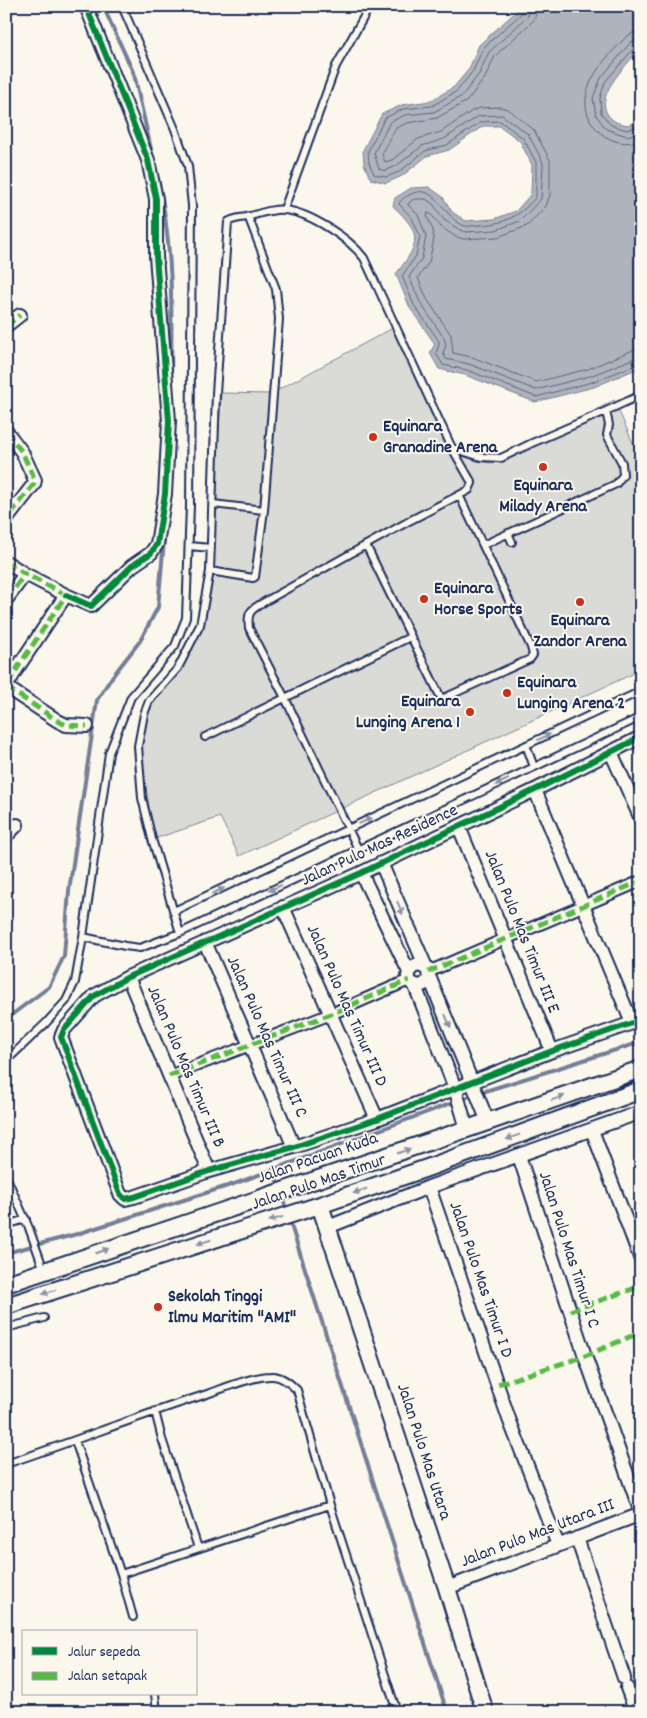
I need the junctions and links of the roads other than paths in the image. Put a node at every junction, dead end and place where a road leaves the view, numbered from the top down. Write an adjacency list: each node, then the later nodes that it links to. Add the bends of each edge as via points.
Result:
1 (86, 6): 25 (street, via 148,160 156,199 156,256 170,421 165,494 157,544 91,606)
2 (122, 6): 20 (lane, via 188,166 192,206)
3 (370, 6): 4 (lane, via 336,66)
4 (284, 209): 5 (lane); 11 (lane, via 344,237 364,258)
5 (248, 216): 13 (lane, via 228,222 227,229 216,393); 14 (lane, via 276,289 279,319)
6 (20, 315): 7 (street)
7 (6, 326)
8 (641, 395): 9 (lane)
9 (606, 411): 11 (lane, via 501,458 481,457); 16 (lane, via 607,435 622,462 623,474 616,484)
10 (6, 431): 15 (street, via 22,452 35,480)
11 (452, 448): 12 (lane, via 472,483 469,490)
12 (459, 495): 18 (lane); 19 (lane)
13 (213, 504): 14 (lane); 21 (lane)
14 (264, 510): 23 (lane, via 255,577)
15 (6, 520)
16 (508, 533): 17 (lane); 19 (lane)
17 (512, 542)
18 (366, 545): 27 (lane); 30 (lane, via 251,610 249,628)
19 (483, 545): 27 (lane, via 531,647 533,655 530,660 441,698)
20 (189, 546): 21 (lane); 52 (lane, via 186,618 174,646 131,697 109,753)
21 (211, 548): 23 (lane)
22 (6, 562): 24 (street)
23 (210, 571): 50 (lane, via 200,626 178,668 150,701 138,746 142,798)
24 (24, 574): 25 (street); 26 (street)
25 (66, 595): 28 (street)
26 (6, 600)
27 (410, 637): 30 (lane)
28 (6, 687): 32 (street, via 58,721)
29 (641, 691): 35 (lane, one-way to 29)
30 (285, 698): 33 (lane); 42 (lane)
31 (641, 717): 37 (lane)
32 (87, 726)
33 (205, 737)
34 (641, 738): 36 (street, Jalan Pulo Mas Residence)
35 (526, 745): 37 (lane); 42 (lane, one-way to 35)
36 (611, 752): 38 (street, Jalan Pulo Mas Residence); 39 (street)
37 (534, 767): 44 (lane, one-way to 44)
38 (535, 790): 41 (street, Jalan Pulo Mas Residence); 48 (street)
39 (641, 818)
40 (17, 825): 43 (street)
41 (459, 827): 45 (street, Jalan Pulo Mas Residence); 53 (street, Jalan Pulo Mas Timur III E)
42 (348, 829): 44 (lane); 50 (lane, one-way to 42)
43 (6, 836)
44 (358, 849): 51 (lane, one-way to 51)
45 (381, 863): 46 (street, Jalan Pulo Mas Residence); 55 (street, Jalan Pulo Mas Residence, one-way to 55)
46 (361, 873): 49 (street, Jalan Pulo Mas Residence); 57 (street, Jalan Pulo Mas Residence)
47 (641, 880): 48 (street)
48 (583, 906): 53 (street); 59 (street)
49 (283, 907): 54 (street, Jalan Pulo Mas Residence); 58 (street, Jalan Pulo Mas Timur III D)
50 (174, 912): 51 (lane)
51 (180, 933): 52 (lane, via 140,948)
52 (83, 937): 62 (lane, via 75,982 66,1001)
53 (505, 938): 55 (street); 61 (street, Jalan Pulo Mas Timur III E)
54 (205, 942): 56 (street, Jalan Pulo Mas Residence); 60 (street, Jalan Pulo Mas Timur III C)
55 (428, 972): 57 (street, via 426,983 419,986); 57 (street, via 422,966 414,966); 65 (street, Jalan Pulo Mas Residence, one-way to 65)
56 (128, 977): 64 (street, Jalan Pulo Mas Timur III B); 75 (street, Jalan Pulo Mas Residence, via 94,996 60,1037 120,1194 125,1199 134,1197)
57 (411, 979): 58 (street); 67 (street, Jalan Pulo Mas Residence)
58 (331, 1014): 60 (street); 70 (street, Jalan Pulo Mas Timur III D)
59 (636, 1022): 61 (street)
60 (250, 1044): 64 (street); 73 (street, Jalan Pulo Mas Timur III C)
61 (552, 1050): 65 (street)
62 (6, 1061)
63 (641, 1069): 69 (street, Jalan Pacuan Kuda, one-way to 63)
64 (169, 1076): 75 (street, Jalan Pulo Mas Timur III B)
65 (474, 1085): 67 (street); 69 (street, Jalan Pulo Mas Residence)
66 (641, 1090): 78 (street, Jalan Pulo Mas Timur, one-way to 78)
67 (456, 1092): 70 (street); 71 (street, Jalan Pulo Mas Residence)
68 (641, 1112): 72 (street)
69 (486, 1118): 71 (street, Jalan Pacuan Kuda)
70 (377, 1119): 73 (street)
71 (466, 1125): 83 (street, Jalan Pacuan Kuda, one-way to 71, via 244,1205)
72 (592, 1130): 74 (street); 82 (street)
73 (294, 1147): 75 (street)
74 (519, 1156): 77 (street); 92 (street, Jalan Pulo Mas Timur I C, via 584,1356)
75 (209, 1171)
76 (6, 1176): 79 (lane)
77 (429, 1187): 81 (street); 94 (street, Jalan Pulo Mas Timur I D, via 509,1419)
78 (320, 1205): 81 (street, Jalan Pulo Mas Utara); 85 (street, Jalan Pulo Mas Timur, one-way to 85)
79 (26, 1219): 80 (lane); 83 (lane)
80 (6, 1225)
81 (328, 1227): 97 (street, Jalan Pulo Mas Utara)
82 (641, 1260)
83 (42, 1266): 84 (street, Jalan Pacuan Kuda)
84 (6, 1284)
85 (6, 1306)
86 (44, 1318): 87 (lane)
87 (6, 1328)
88 (155, 1411): 89 (lane); 91 (lane, via 272,1375 288,1381 297,1390); 95 (lane)
89 (75, 1441): 90 (lane); 96 (lane)
90 (6, 1464)
91 (330, 1505): 95 (lane); 101 (lane)
92 (641, 1514): 93 (street, Jalan Pulo Mas Utara III)
93 (577, 1538): 94 (street, Jalan Pulo Mas Utara III); 103 (street)
94 (558, 1545): 97 (street, Jalan Pulo Mas Utara III)
95 (198, 1548): 96 (lane)
96 (121, 1574): 98 (lane)
97 (447, 1588): 102 (street, Jalan Pulo Mas Utara)
98 (133, 1617)
99 (155, 1696): 100 (lane)
100 (157, 1712)
101 (397, 1712)
102 (485, 1712)
103 (636, 1712)

